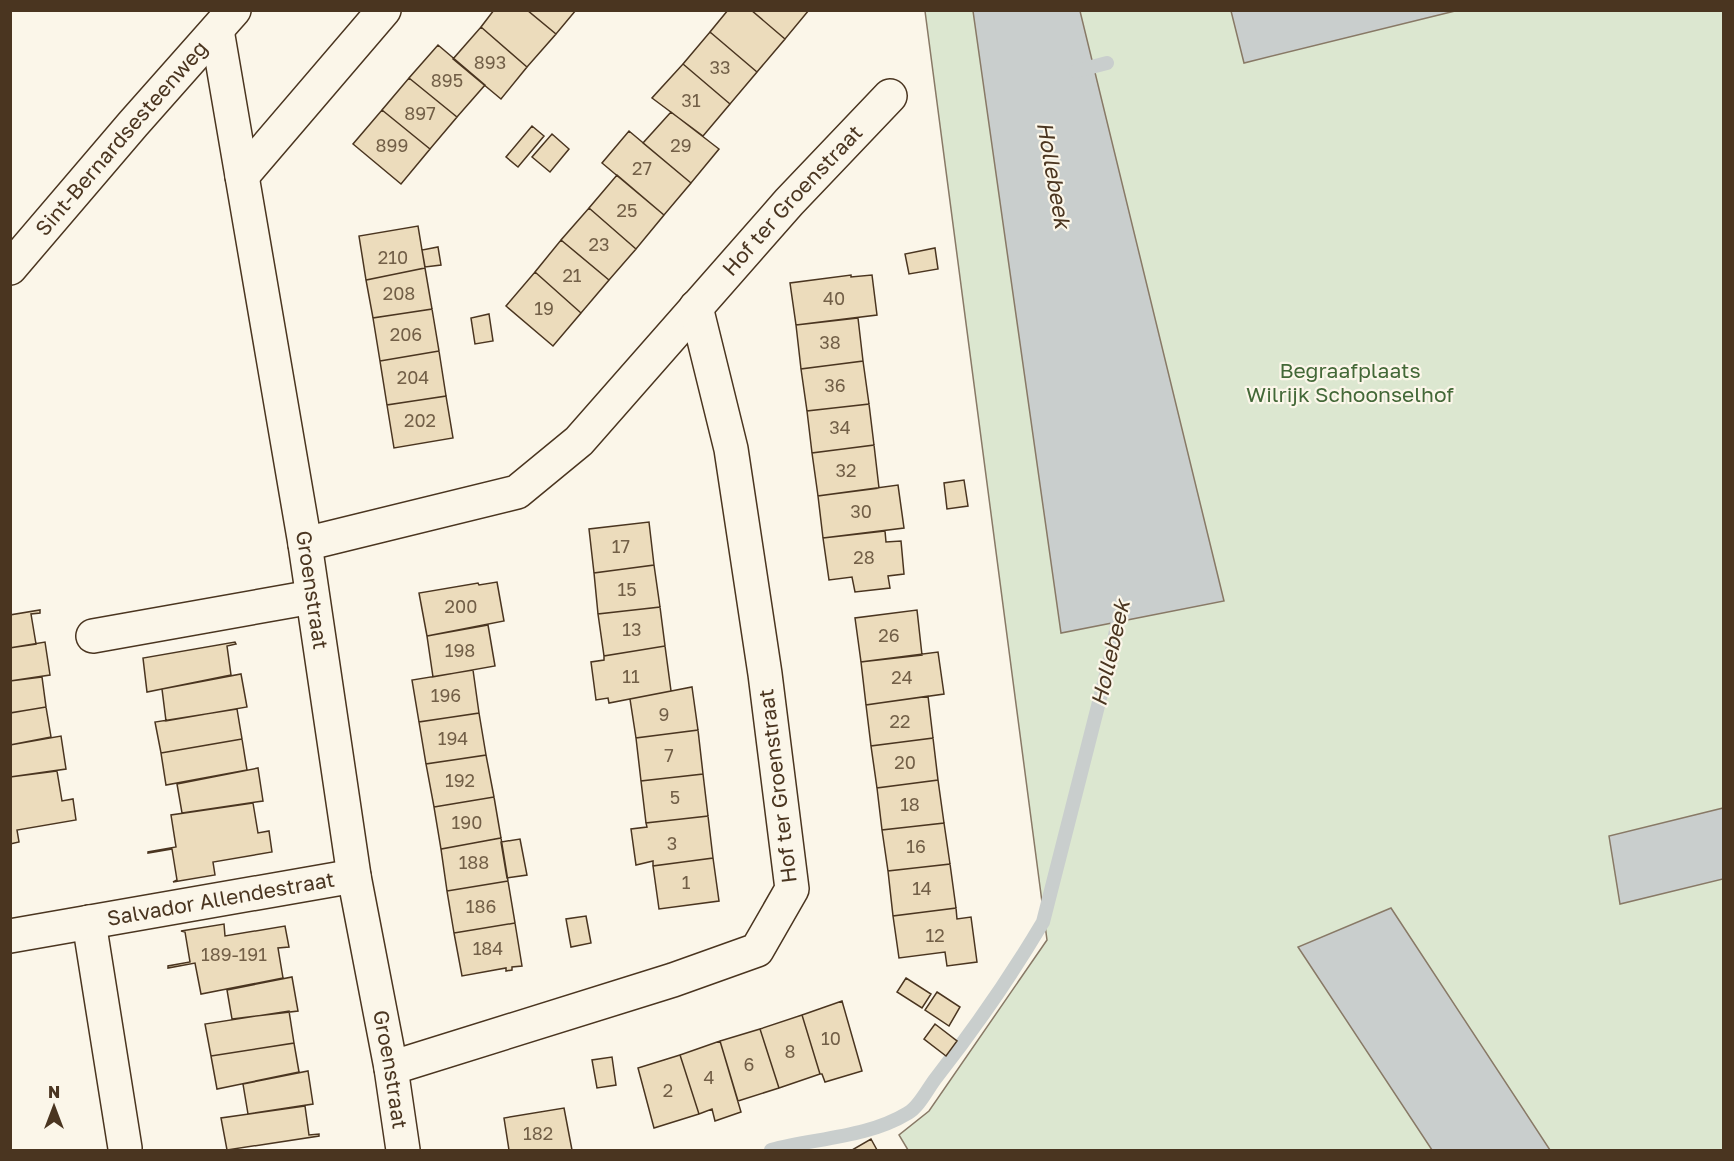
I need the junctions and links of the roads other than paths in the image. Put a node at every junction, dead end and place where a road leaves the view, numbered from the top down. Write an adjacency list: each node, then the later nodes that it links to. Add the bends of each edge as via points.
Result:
1 (384, 10): 4 (street)
2 (226, 20): 4 (street, Groenstraat); 5 (street, Sint-Bernardsesteenweg)
3 (890, 96): 6 (street, Hof ter Groenstraat)
4 (242, 176): 7 (street, Groenstraat)
5 (10, 268)
6 (696, 307): 7 (street, Hof ter Groenstraat, via 579,441 517,492); 13 (street, Hof ter Groenstraat, via 731,448 792,889 757,950)
7 (304, 544): 8 (street, Groenstraat)
8 (312, 597): 9 (street); 10 (street, Groenstraat)
9 (93, 636)
10 (354, 876): 11 (street, Salvador Allendestraat); 13 (street, Groenstraat)
11 (89, 922): 12 (street, Salvador Allendestraat); 14 (street, Salvador Allendestraat)
12 (10, 936)
13 (391, 1068): 15 (street, Groenstraat)
14 (125, 1148)
15 (403, 1150)

